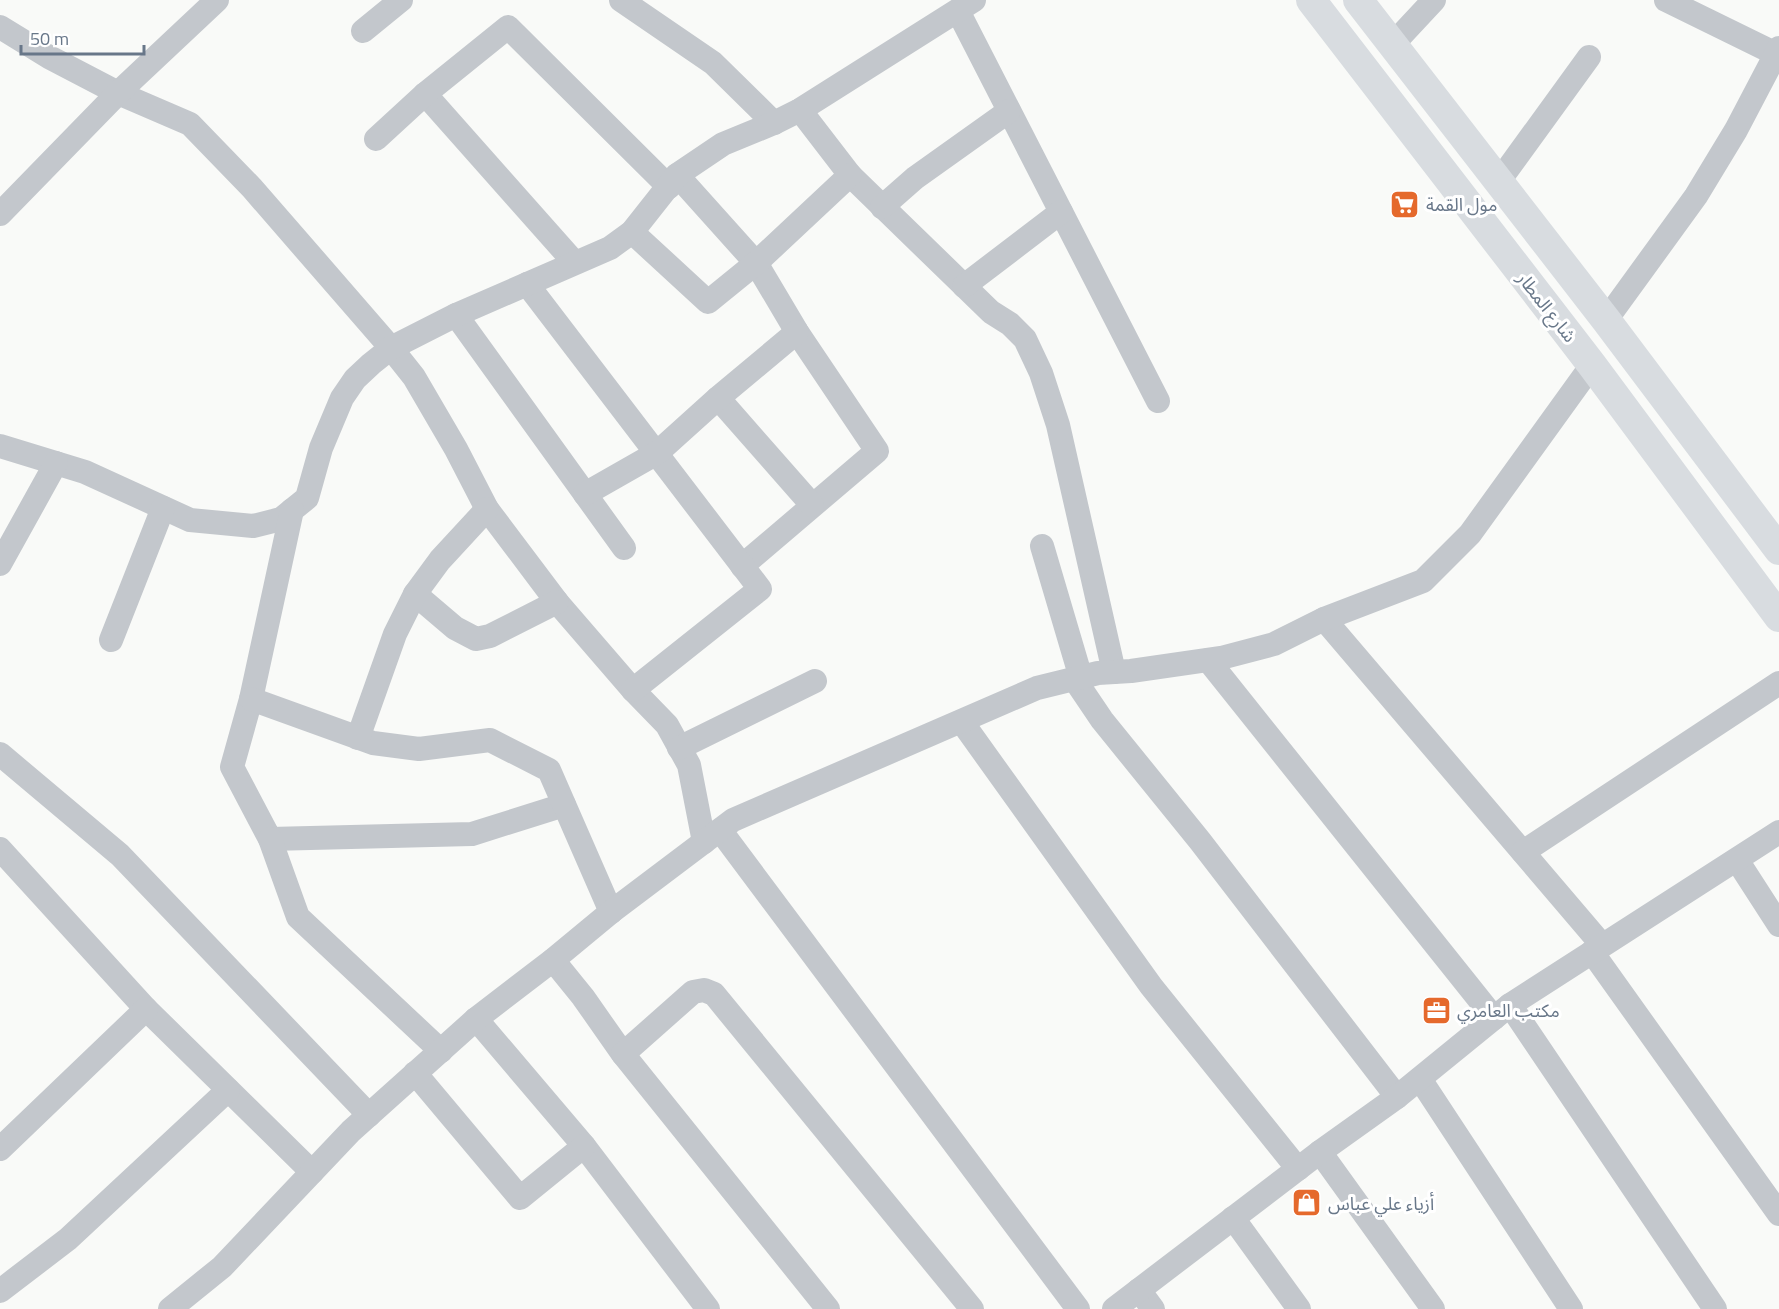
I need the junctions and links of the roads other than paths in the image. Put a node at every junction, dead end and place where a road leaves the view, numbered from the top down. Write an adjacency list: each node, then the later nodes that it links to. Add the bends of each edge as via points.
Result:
1 (217, 0): 14 (street)
2 (401, 0): 10 (street)
3 (621, 0): 18 (street, via 713,63)
4 (1311, 0): 35 (main road, شارع المطار)
5 (1358, 0): 11 (main road)
6 (1434, 0): 11 (street)
7 (1666, 0): 12 (street)
8 (966, 5): 16 (street); 17 (street)
9 (0, 27): 14 (street)
10 (363, 31)
11 (1393, 44): 22 (main road)
12 (1778, 51): 32 (street, via 1696,196)
13 (1589, 57): 22 (street)
14 (118, 93): 25 (street); 34 (street, via 190,124 252,188)
15 (425, 94): 19 (street); 21 (street, via 508,27); 27 (street)
16 (800, 110): 18 (street); 20 (street)
17 (1009, 111): 23 (street, via 915,178); 24 (street)
18 (774, 123): 21 (street, via 723,144)
19 (376, 139)
20 (850, 175): 23 (street); 28 (street)
21 (673, 181): 26 (street); 28 (street)
22 (1499, 181): 32 (main road)
23 (882, 207): 30 (street)
24 (1061, 212): 30 (street); 37 (street)
25 (0, 214)
26 (632, 232): 27 (street, via 610,248); 28 (street, via 708,302)
27 (574, 262): 29 (street)
28 (756, 263): 33 (street)
29 (527, 284): 31 (street); 39 (street)
30 (964, 286): 57 (street, via 1025,339 1041,373 1058,425)
31 (456, 315): 34 (street); 41 (street)
32 (1606, 320): 49 (main road)
33 (796, 332): 36 (street); 42 (street, via 877,451)
34 (391, 348): 44 (street, via 419,385); 45 (street, via 355,379 342,398 306,498)
35 (1592, 365): 53 (main road, شارع المطار); 54 (street, via 1470,534 1423,581)
36 (718, 398): 39 (street); 42 (street)
37 (1158, 401)
38 (0, 446): 40 (street)
39 (657, 453): 41 (street); 50 (street)
40 (56, 463): 43 (street); 46 (street)
41 (585, 494): 48 (street)
42 (812, 505): 50 (street)
43 (163, 508): 45 (street, via 190,520 253,526 281,519); 55 (street)
44 (487, 509): 51 (street); 52 (street)
45 (292, 510): 62 (street)
46 (3, 546)
47 (1042, 546): 58 (street)
48 (624, 548)
49 (1779, 550)
50 (742, 566): 61 (street, via 760,589)
51 (415, 594): 52 (street, via 455,628 476,639 490,636); 64 (street, via 395,634)
52 (557, 602): 61 (street)
53 (1779, 617)
54 (1324, 619): 56 (street, via 1274,644); 72 (street)
55 (111, 640)
56 (1208, 660): 57 (street); 79 (street)
57 (1114, 672): 58 (street)
58 (1078, 679): 63 (street, via 1037,688); 86 (street, via 1108,729 1200,841)
59 (814, 681): 65 (street)
60 (1779, 683): 72 (street)
61 (633, 690): 65 (street, via 667,725)
62 (251, 699): 64 (street); 70 (street, via 232,766)
63 (962, 722): 69 (street, via 733,820); 91 (street, via 1151,986)
64 (358, 738): 67 (street, via 419,749 490,740 549,770)
65 (679, 748): 69 (street)
66 (0, 753): 87 (street, via 120,855)
67 (564, 805): 70 (street, via 472,834); 74 (street)
68 (1779, 832): 73 (street)
69 (712, 836): 74 (street); 101 (street)
70 (270, 839): 81 (street, via 298,917)
71 (0, 849): 78 (street)
72 (1523, 852): 76 (street)
73 (1737, 860): 75 (street); 76 (street)
74 (611, 912): 77 (street)
75 (1779, 926)
76 (1597, 948): 79 (street); 93 (street)
77 (553, 960): 80 (street); 82 (street)
78 (146, 1009): 85 (street); 89 (street)
79 (1502, 1012): 84 (street); 106 (street)
80 (476, 1019): 81 (street); 88 (street)
81 (441, 1051): 83 (street)
82 (623, 1054): 99 (street); 100 (street, via 693,992 704,990 714,994)
83 (416, 1073): 87 (street); 88 (street, via 520,1198)
84 (1420, 1079): 86 (street); 105 (street)
85 (228, 1090): 92 (street); 95 (street, via 68,1239)
86 (1397, 1097): 90 (street)
87 (369, 1115): 92 (street)
88 (584, 1146): 98 (street)
89 (0, 1149)
90 (1320, 1152): 91 (street); 104 (street)
91 (1298, 1168): 94 (street)
92 (312, 1172): 97 (street, via 222,1267)
93 (1779, 1215)
94 (1233, 1218): 96 (street); 103 (street)
95 (0, 1291)
96 (1146, 1300): 102 (street)
97 (170, 1309)
98 (708, 1309)
99 (828, 1309)
100 (972, 1309)
101 (1078, 1309)
102 (1114, 1309)
103 (1299, 1309)
104 (1433, 1309)
105 (1572, 1309)
106 (1715, 1309)

